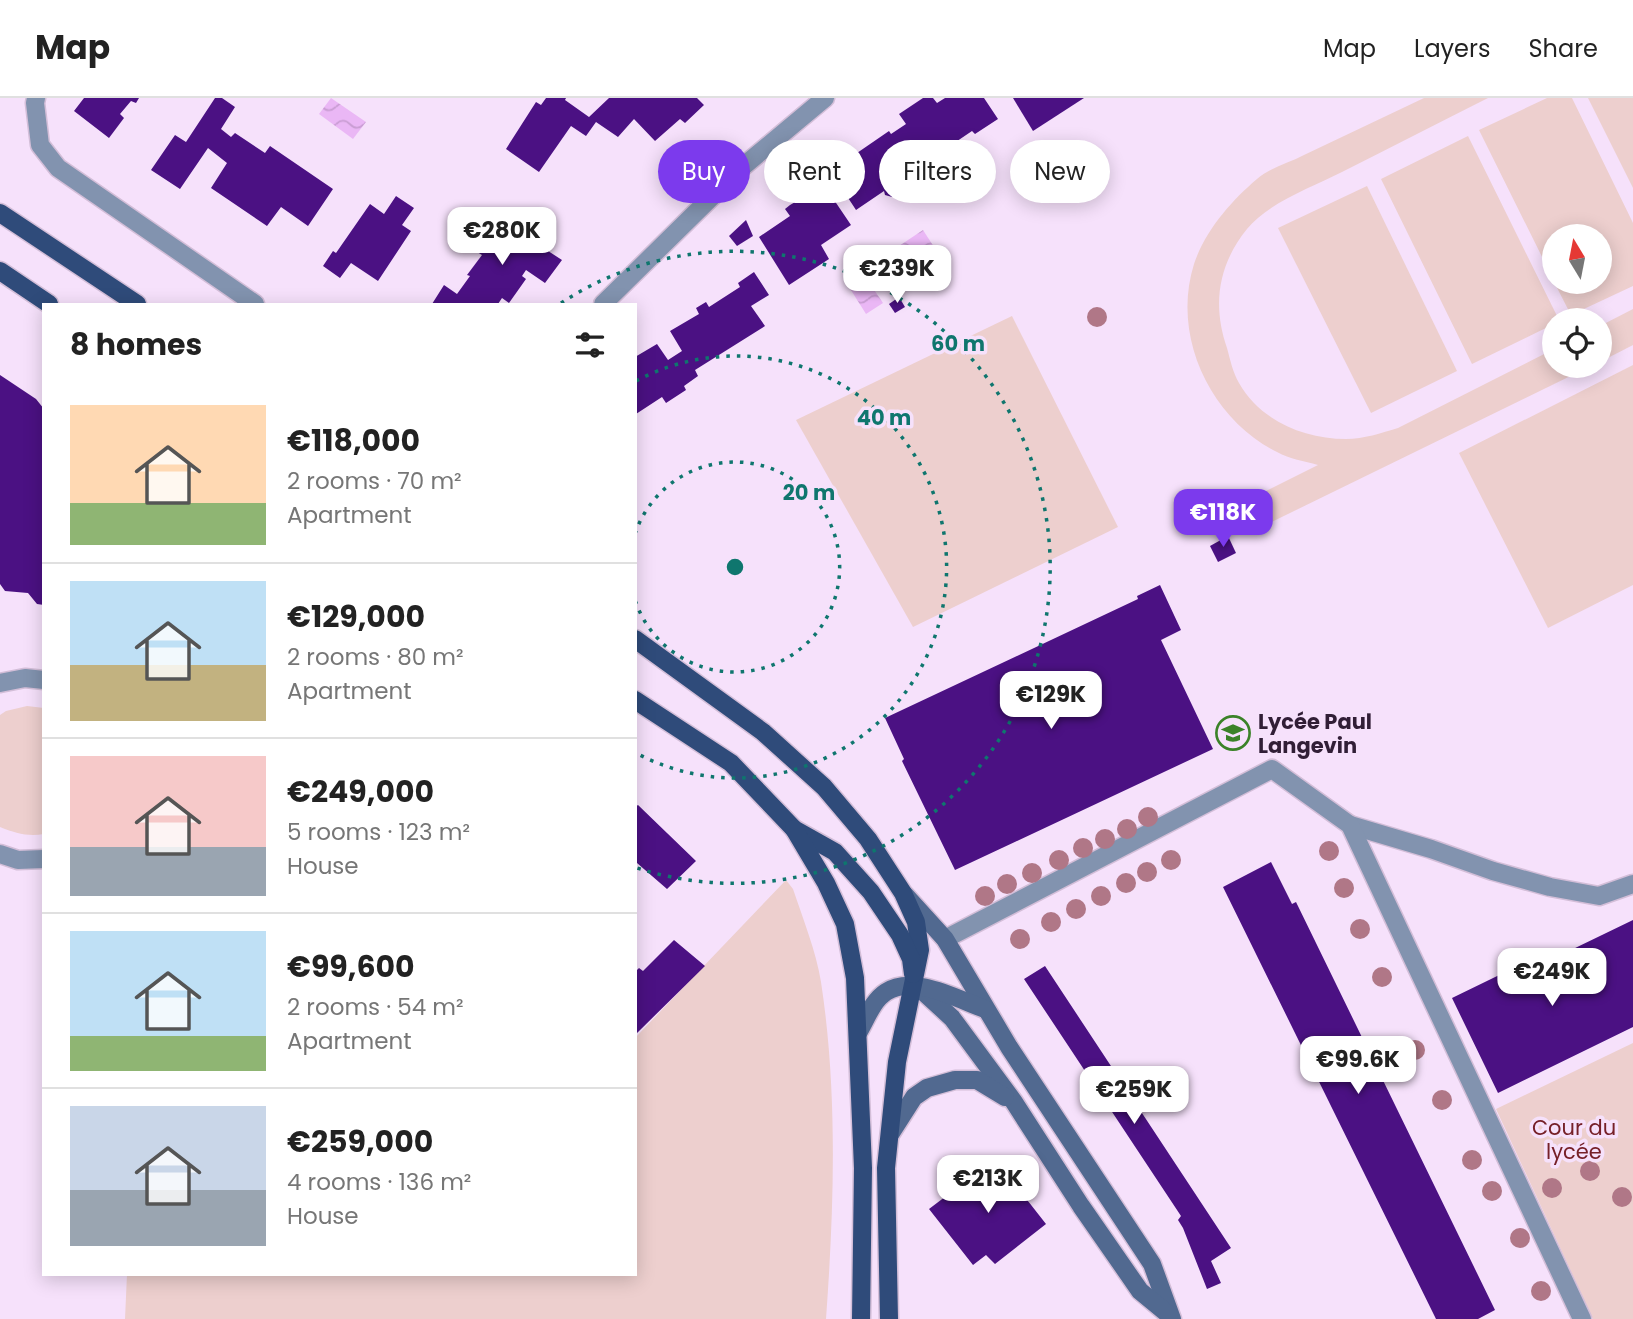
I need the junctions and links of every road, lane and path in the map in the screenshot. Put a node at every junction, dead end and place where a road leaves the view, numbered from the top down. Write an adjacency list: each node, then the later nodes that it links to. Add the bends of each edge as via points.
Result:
1 (36, 98): 7 (street, via 40,145 58,168)
2 (825, 98): 8 (street, via 740,169)
3 (0, 213): 6 (main road)
4 (0, 271): 5 (main road)
5 (48, 303)
6 (135, 303)
7 (255, 303)
8 (604, 303)
9 (637, 640): 18 (main road, via 764,732 824,787 868,839)
10 (42, 680): 11 (street)
11 (0, 683)
12 (637, 701): 14 (main road, via 731,763)
13 (1350, 825): 17 (street, via 1550,887 1599,896); 19 (street, via 1272,769); 28 (street)
14 (794, 829): 20 (main road, via 835,852 871,892 900,935 911,959); 22 (main road, via 845,924 855,978)
15 (0, 854): 16 (street, via 18,860)
16 (42, 859)
17 (1633, 884)
18 (903, 893): 19 (main road); 20 (main road, via 916,922 920,950)
19 (946, 939): 21 (main road)
20 (915, 985): 21 (main road); 22 (main road, via 885,993); 23 (main road, via 952,1018); 24 (main road, via 897,1062)
21 (985, 1009): 25 (main road, via 1152,1264)
22 (858, 1033): 26 (main road, via 863,1168)
23 (1014, 1102): 24 (main road, via 977,1080 955,1080 914,1097); 25 (main road, via 1140,1291)
24 (891, 1133): 27 (main road, via 886,1168)
25 (1172, 1318)
26 (861, 1319)
27 (889, 1319)
28 (1582, 1319)

